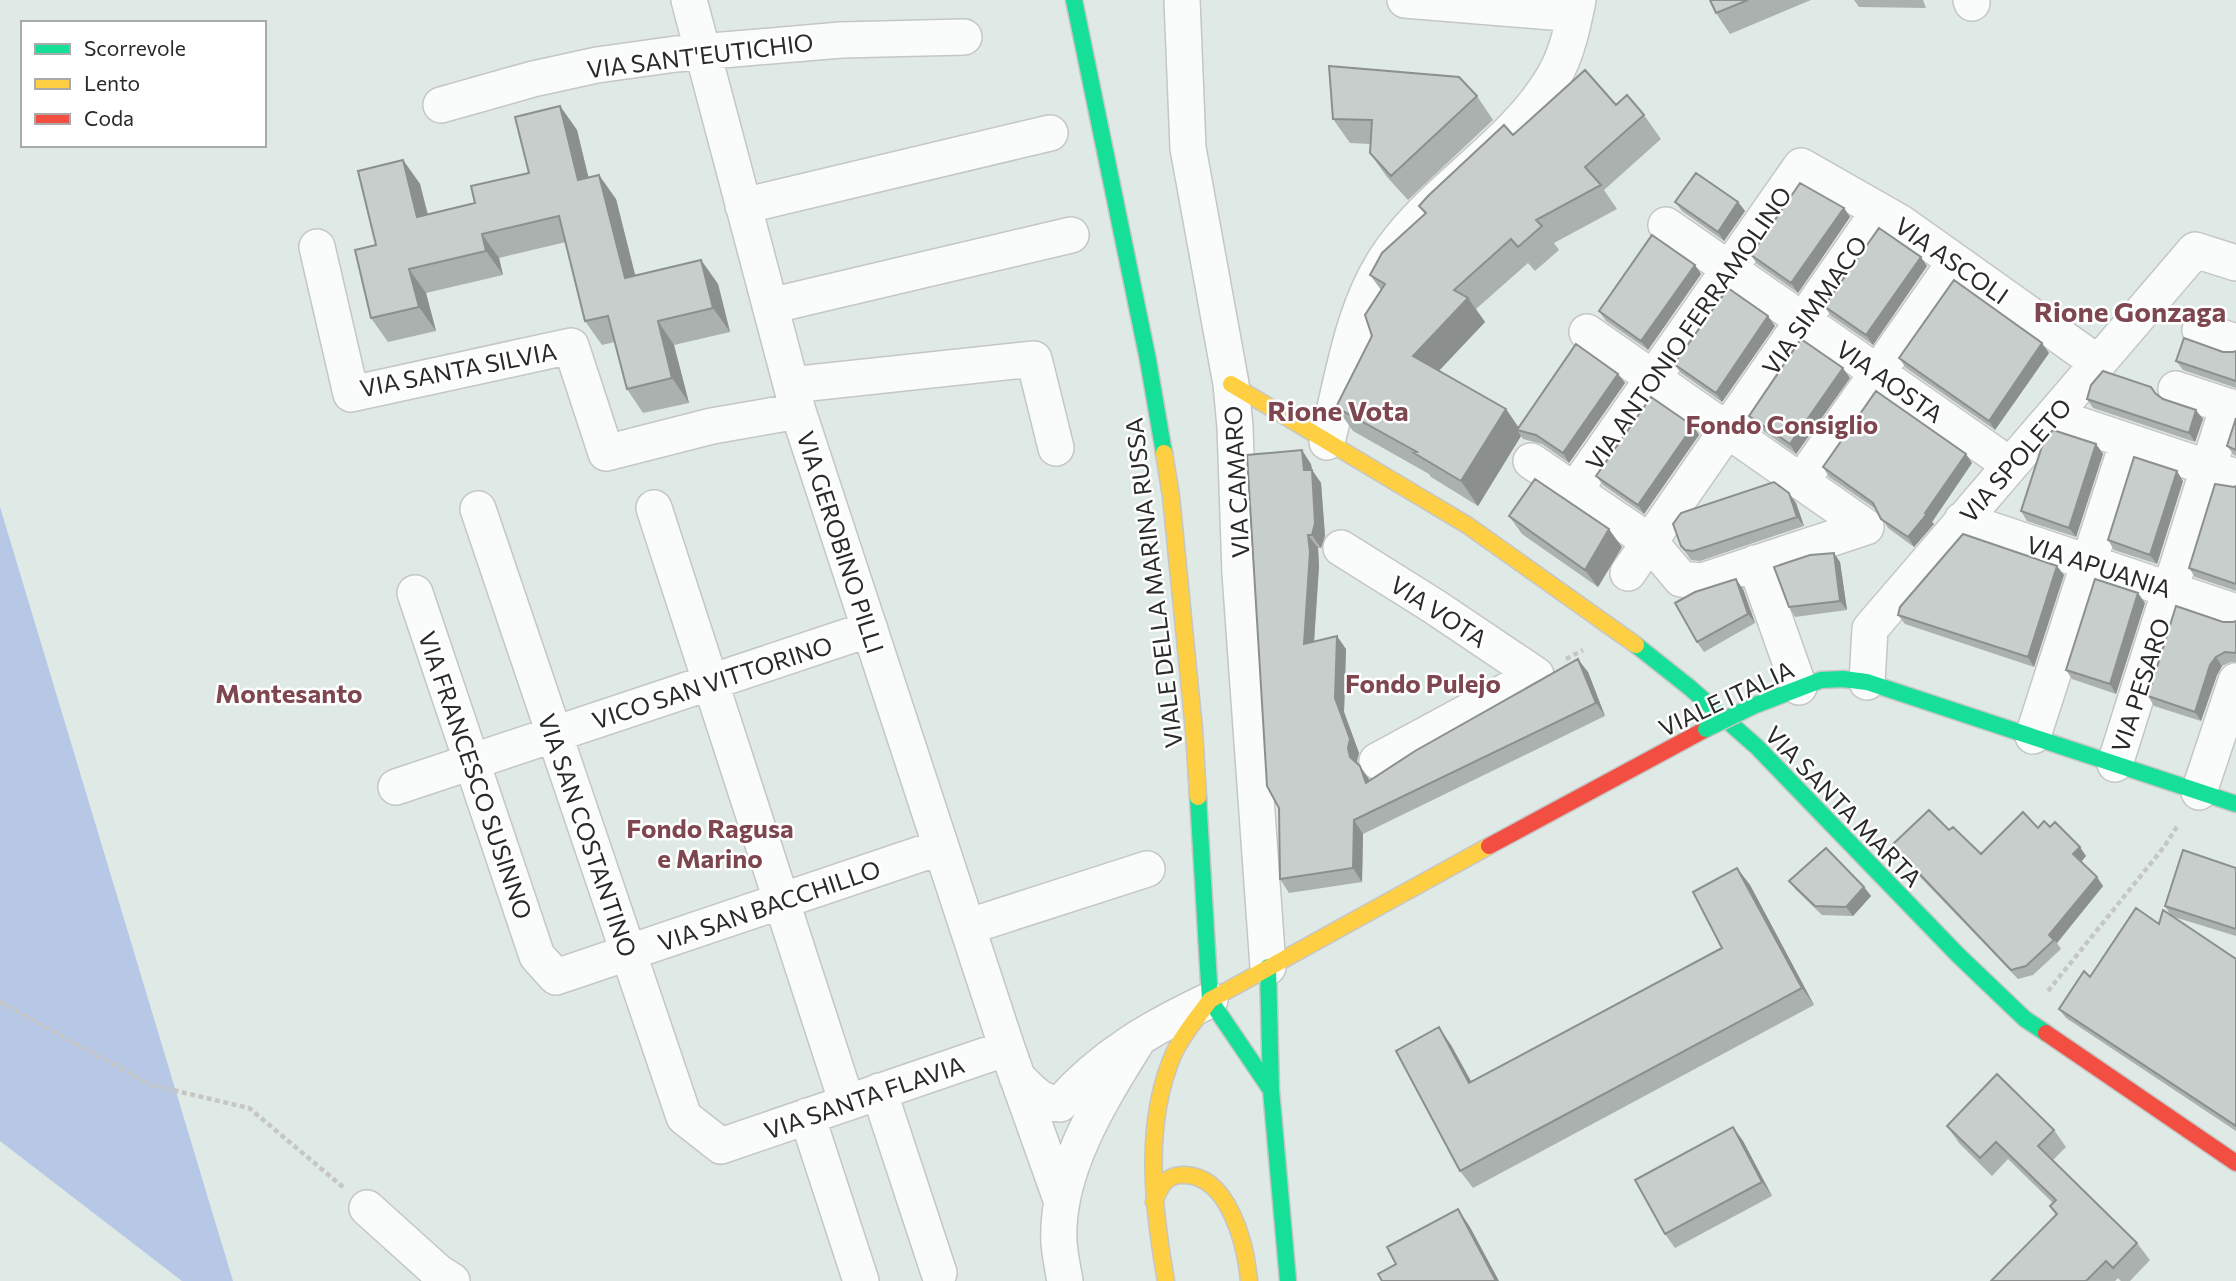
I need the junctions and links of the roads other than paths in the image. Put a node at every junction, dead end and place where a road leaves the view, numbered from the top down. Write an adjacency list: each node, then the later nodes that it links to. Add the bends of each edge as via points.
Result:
1 (689, 0): 8 (street, VIA GEROBINO PILLI)
2 (1074, 0): 73 (main road, VIALE DELLA MARINA RUSSA, via 1148,360 1171,496 1196,755)
3 (1182, 0): 28 (street, VIA CAMARO, via 1188,148)
4 (1405, 0): 5 (street)
5 (1467, 3): 6 (street)
6 (1576, 7): 35 (street, via 1555,75 1538,100 1422,214 1389,253 1364,303)
7 (964, 37): 8 (street, VIA SANT'EUTICHIO)
8 (702, 50): 9 (street, VIA SANT'EUTICHIO, via 597,65); 12 (street, VIA GEROBINO PILLI)
9 (441, 105)
10 (1050, 134): 12 (street)
11 (1801, 166): 13 (street, VIA ASCOLI); 19 (street, VIA ANTONIO FERRAMOLINO)
12 (743, 206): 20 (street, VIA GEROBINO PILLI)
13 (1879, 211): 17 (street, VIA ASCOLI); 21 (street, VIA SIMMACO)
14 (1666, 225): 19 (street, VIA AOSTA)
15 (1071, 235): 20 (street)
16 (317, 247): 30 (street, VIA SANTA SILVIA, via 351,394 572,346 606,453 712,426)
17 (1955, 262): 25 (street, VIA ASCOLI); 26 (street)
18 (2236, 263): 25 (street, VIA SPOLETO, via 2195,250)
19 (1729, 269): 21 (street, VIA AOSTA); 27 (street, VIA ANTONIO FERRAMOLINO)
20 (770, 306): 30 (street, VIA GEROBINO PILLI)
21 (1803, 320): 26 (street, VIA AOSTA); 33 (street, VIA SIMMACO)
22 (2200, 330): 24 (street)
23 (1587, 332): 27 (street)
24 (2236, 342)
25 (2098, 363): 32 (street, VIA SPOLETO)
26 (1878, 372): 38 (street, VIA AOSTA); 40 (street)
27 (1653, 378): 33 (street); 41 (street, VIA ANTONIO FERRAMOLINO)
28 (1230, 384): 35 (main road, VIA SANTA MARTA); 72 (street, VIA CAMARO)
29 (2176, 389): 31 (street)
30 (794, 398): 36 (street, via 1034,359); 53 (street, VIA GEROBINO PILLI)
31 (2232, 408): 39 (street, VIA PESARO)
32 (2053, 416): 34 (street); 38 (street, VIA SPOLETO)
33 (1727, 430): 40 (street); 45 (street, VIA SIMMACO)
34 (2129, 441): 39 (street); 47 (street)
35 (1327, 442): 80 (main road, VIA SANTA MARTA, via 1467,525 1689,687 1757,747 2025,1019)
36 (1056, 448)
37 (1531, 461): 41 (street)
38 (2010, 465): 44 (street, VIA SPOLETO)
39 (2222, 473): 50 (street, VIA PESARO)
40 (1801, 482): 48 (street, via 1866,527)
41 (1575, 490): 45 (street)
42 (654, 508): 55 (street)
43 (478, 509): 58 (street, VIA SAN COSTANTINO)
44 (1962, 520): 47 (street, VIA APUANIA); 56 (street, VIA SPOLETO, via 1870,629)
45 (1650, 542): 48 (street, via 1681,579 1702,581); 49 (street, VIA SIMMACO)
46 (1341, 548): 60 (street, VIA VOTA, via 1536,675)
47 (2089, 562): 50 (street, VIA APUANIA); 59 (street)
48 (1755, 563): 57 (street)
49 (1628, 573)
50 (2170, 590): 52 (street, VIA APUANIA); 62 (street, VIA PESARO)
51 (415, 593): 61 (street, VIA FRANCESCO SUSINNO)
52 (2236, 612)
53 (870, 629): 55 (street, VICO SAN VITTORINO); 66 (street, VIA GEROBINO PILLI)
54 (2236, 681): 64 (street)
55 (711, 682): 58 (street, VICO SAN VITTORINO); 68 (street)
56 (1867, 682): 57 (main road, VIALE ITALIA, via 1821,680); 59 (main road, VIALE ITALIA)
57 (1799, 687): 72 (main road, VIALE ITALIA, bridge, via 1706,729)
58 (554, 734): 61 (street, VICO SAN VITTORINO); 70 (street, VIA SAN COSTANTINO)
59 (2033, 736): 62 (main road, VIALE ITALIA)
60 (1377, 761)
61 (472, 762): 63 (street, VICO SAN VITTORINO); 71 (street, VIA FRANCESCO SUSINNO)
62 (2115, 764): 64 (main road, VIALE ITALIA)
63 (396, 787)
64 (2199, 792): 65 (main road, VIALE ITALIA)
65 (2236, 804)
66 (941, 847): 68 (street, VIA SAN BACCHILLO); 69 (street, VIA GEROBINO PILLI)
67 (1147, 869): 69 (street)
68 (782, 901): 70 (street, VIA SAN BACCHILLO); 77 (street)
69 (967, 927): 75 (street, VIA GEROBINO PILLI)
70 (628, 953): 71 (street, VIA SAN BACCHILLO); 79 (street, VIA SAN COSTANTINO, via 684,1117)
71 (547, 967)
72 (1268, 967): 73 (main road, VIALE ITALIA); 76 (main road)
73 (1210, 1000): 74 (street); 76 (main road); 82 (main road, via 1173,1054 1158,1104)
74 (1139, 1038): 75 (street, via 1099,1064 1060,1104 1035,1096); 81 (street, via 1086,1130)
75 (1012, 1062): 77 (street, VIA SANTA FLAVIA); 81 (street, VIA GEROBINO PILLI)
76 (1270, 1090): 90 (main road)
77 (863, 1097): 78 (street, VIA SANTA FLAVIA); 84 (street)
78 (807, 1116): 79 (street, VIA SANTA FLAVIA); 86 (street)
79 (721, 1146)
80 (2236, 1163)
81 (1062, 1202): 87 (street, via 1059,1242)
82 (1154, 1202): 88 (main road); 89 (main road, via 1169,1178 1187,1174 1205,1181 1237,1226 1245,1246)
83 (367, 1208): 85 (street)
84 (939, 1273)
85 (452, 1281)
86 (861, 1281)
87 (1065, 1281)
88 (1166, 1281)
89 (1249, 1281)
90 (1287, 1281)

